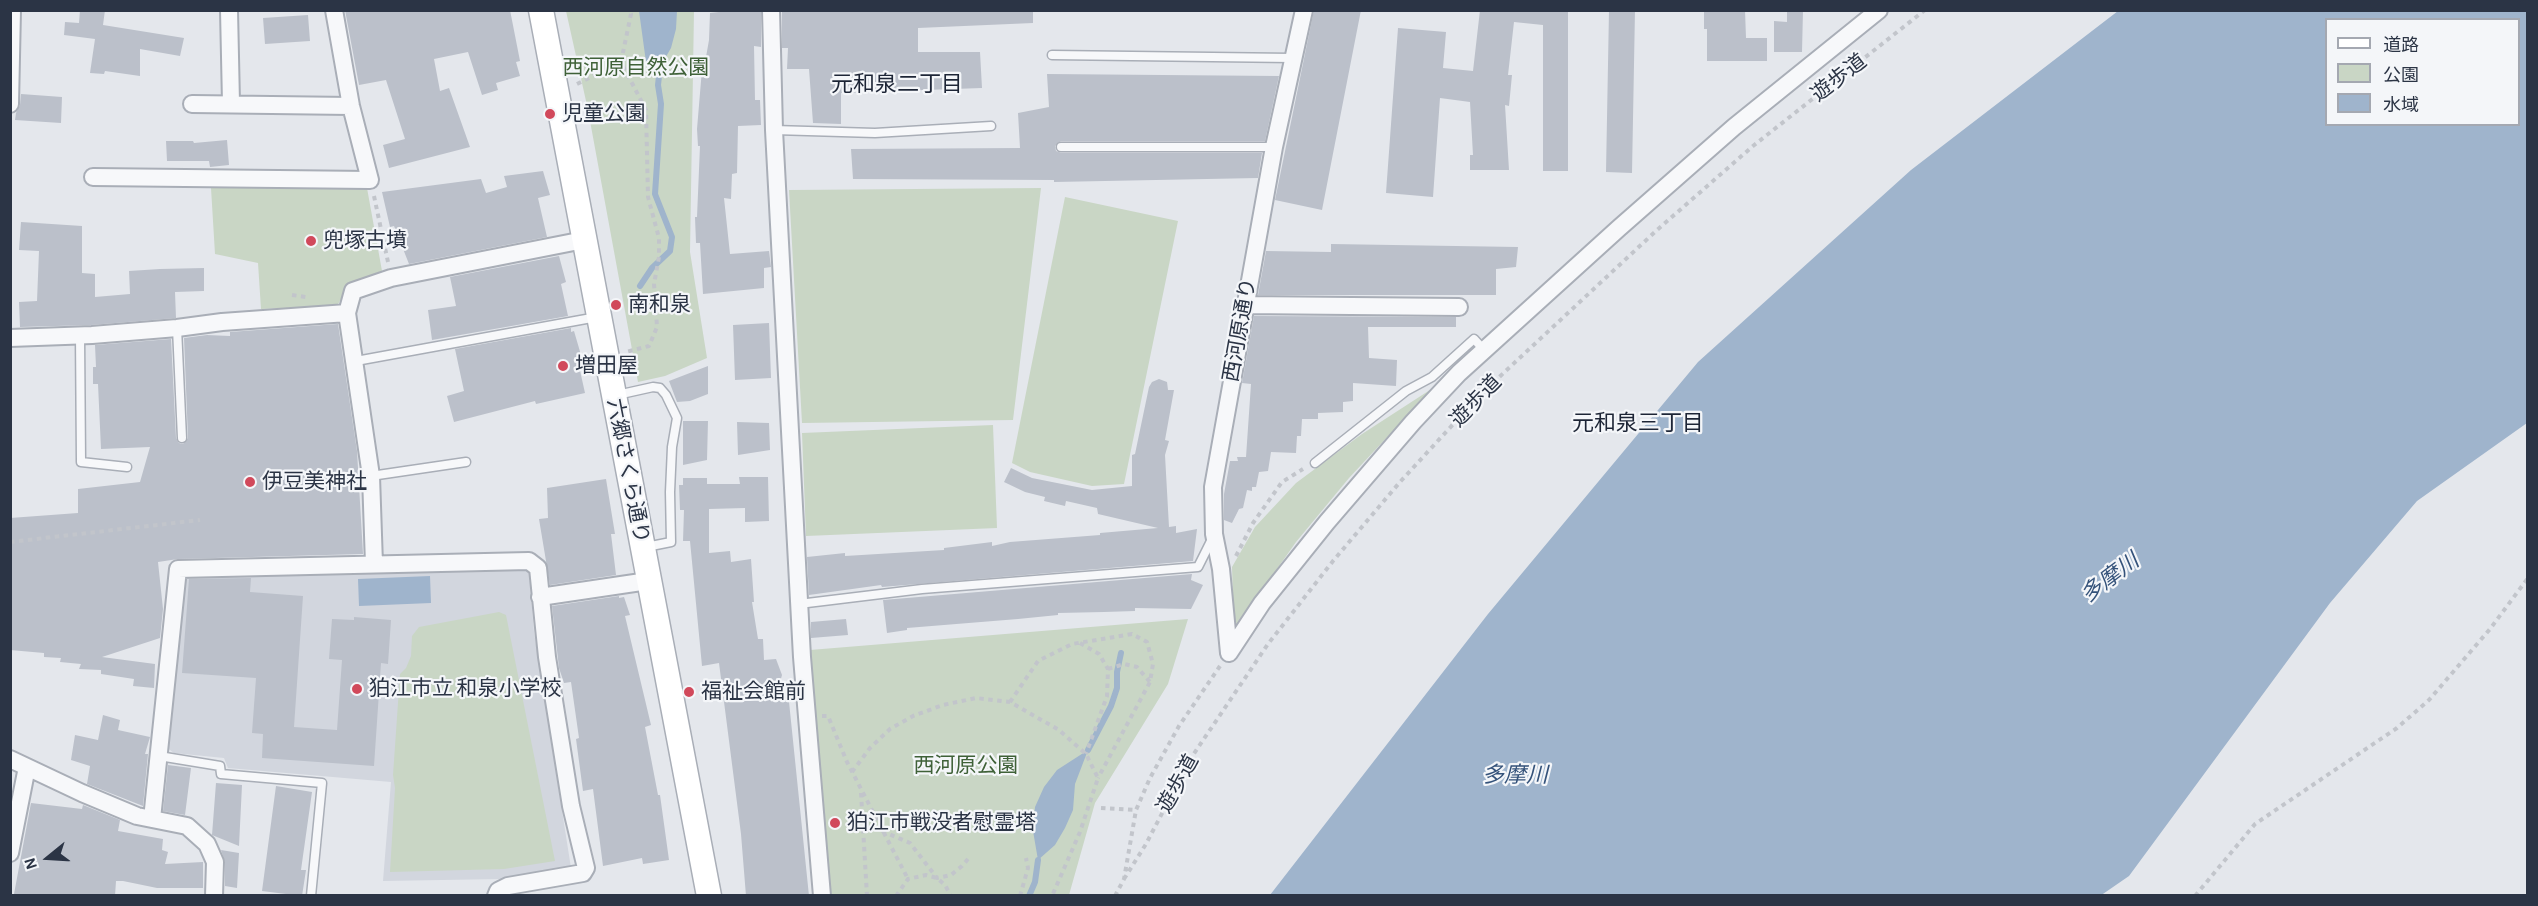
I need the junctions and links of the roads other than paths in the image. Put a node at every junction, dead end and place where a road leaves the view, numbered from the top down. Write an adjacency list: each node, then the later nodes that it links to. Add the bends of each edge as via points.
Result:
1 (12, 10): 11 (street)
2 (230, 10): 10 (street)
3 (334, 10): 13 (street)
4 (541, 10): 19 (main road, 六郷さくら通り)
5 (771, 10): 15 (street)
6 (1304, 10): 9 (street, 西河原通り)
7 (1879, 10): 27 (street, via 1726,135)
8 (1052, 55): 9 (lane)
9 (1292, 58): 17 (street, 西河原通り)
10 (231, 103): 12 (street); 13 (street)
11 (10, 104)
12 (192, 104)
13 (351, 106): 18 (street, via 370,180)
14 (991, 126): 15 (lane, via 875,133)
15 (774, 130): 40 (street)
16 (1061, 147): 17 (lane)
17 (1274, 147): 20 (street, 西河原通り)
18 (93, 177)
19 (584, 240): 22 (street, via 391,278 353,291); 23 (main road, 六郷さくら通り)
20 (1244, 305): 21 (street); 35 (street, 西河原通り, via 1213,487)
21 (1459, 307)
22 (347, 313): 24 (street); 28 (street)
23 (599, 317): 28 (lane); 29 (main road, 六郷さくら通り)
24 (177, 328): 25 (street); 30 (lane)
25 (80, 336): 26 (street); 33 (lane, via 81,462)
26 (10, 338)
27 (1484, 350): 32 (lane, via 1474,339 1432,377 1406,391); 35 (street, 西河原通り, via 1359,483 1262,603 1228,653)
28 (356, 361): 34 (street)
29 (613, 396): 36 (main road, 六郷さくら通り); 36 (lane, via 660,388 677,418 670,482 671,542)
30 (182, 438)
31 (466, 462): 34 (lane)
32 (1315, 463)
33 (126, 467)
34 (371, 476): 37 (street)
35 (1214, 534): 40 (lane, via 1198,567)
36 (642, 548): 38 (main road, 六郷さくら通り)
37 (374, 564): 39 (street, via 529,561 538,568); 41 (street, via 178,568)
38 (648, 581): 39 (street); 49 (main road, 六郷さくら通り)
39 (540, 597): 48 (street, via 571,806 586,868 583,873 508,886)
40 (799, 604): 50 (street)
41 (159, 756): 44 (street); 47 (lane, via 220,766 221,774 322,783)
42 (10, 759): 43 (street)
43 (27, 767): 44 (street, via 82,794); 45 (street)
44 (152, 819): 46 (street, via 187,826 207,844 215,862)
45 (11, 841)
46 (214, 896)
47 (311, 896)
48 (496, 896)
49 (709, 896)
50 (822, 896)

